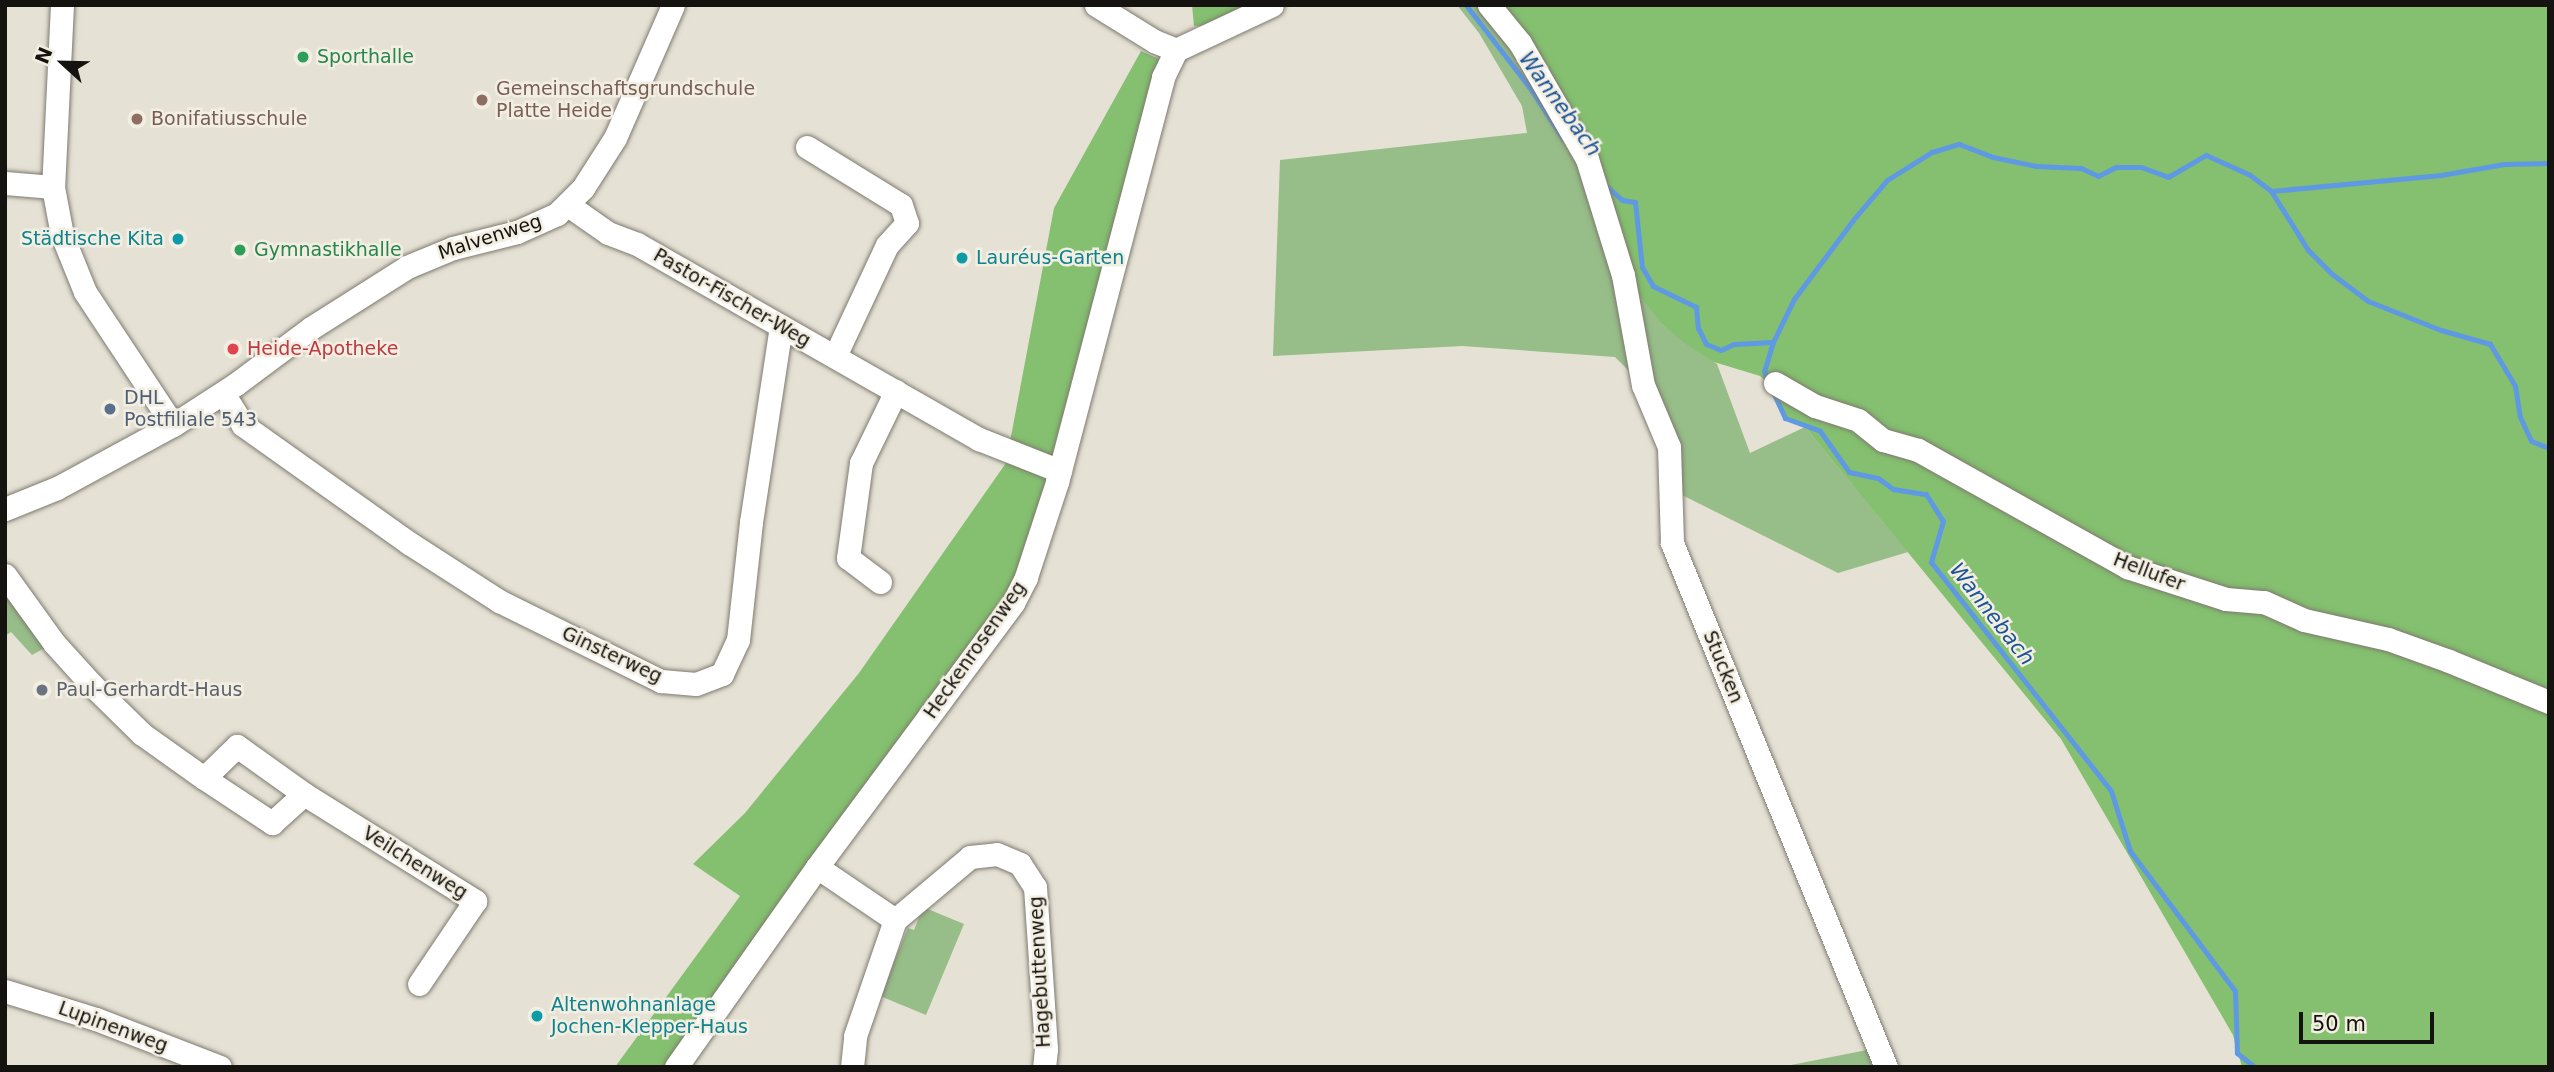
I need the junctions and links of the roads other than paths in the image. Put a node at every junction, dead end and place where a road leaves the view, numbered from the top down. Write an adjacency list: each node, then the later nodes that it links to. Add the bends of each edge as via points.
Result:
1 (62, 5): 9 (street)
2 (673, 5): 10 (street, Malvenweg, via 615,138)
3 (1096, 5): 6 (street)
4 (1272, 5): 6 (street)
5 (1489, 5): 28 (street, Stucken, via 1520,43 1587,159 1623,275 1643,385 1668,447 1672,543)
6 (1176, 50): 17 (street, Heckenrosenweg, via 1163,77)
7 (807, 147): 12 (street, via 901,205 907,223 887,245)
8 (5, 183): 9 (street)
9 (53, 187): 16 (street, via 62,235 85,292)
10 (568, 205): 11 (street, Pastor-Fischer-Weg, via 608,233 637,244); 15 (street, Malvenweg, via 542,223 453,248 407,267)
11 (782, 326): 12 (street, Pastor-Fischer-Weg); 15 (street, Ginsterweg, via 751,522 738,640 722,674 696,684 661,681 499,601 243,425)
12 (835, 356): 14 (street, Pastor-Fischer-Weg)
13 (1775, 383): 21 (street, Hellufer, via 1815,405 1858,420 1883,440 1918,450 2127,567 2226,599 2264,602 2304,620 2388,639)
14 (896, 391): 17 (street, Pastor-Fischer-Weg, via 979,439); 20 (street, via 861,463 848,558)
15 (223, 393): 16 (street, Malvenweg)
16 (173, 425): 18 (street, Malvenweg, via 57,488)
17 (1060, 471): 24 (street, Heckenrosenweg, via 1036,553 1013,603)
18 (5, 509)
19 (5, 575): 22 (street, via 54,643 92,685 142,734)
20 (880, 582)
21 (2549, 702)
22 (204, 778): 23 (street, via 272,822); 23 (street, Veilchenweg, via 237,746)
23 (304, 794): 26 (street, Veilchenweg, via 475,901)
24 (817, 867): 25 (street); 30 (street, Heckenrosenweg)
25 (895, 920): 31 (street, via 855,1036); 32 (street, Hagebuttenweg, via 970,857 997,854 1020,864 1035,887)
26 (419, 984)
27 (5, 991): 29 (street, Lupinenweg, via 96,1019)
28 (1882, 1056)
29 (220, 1067)
30 (676, 1067)
31 (852, 1067)
32 (1044, 1067)

